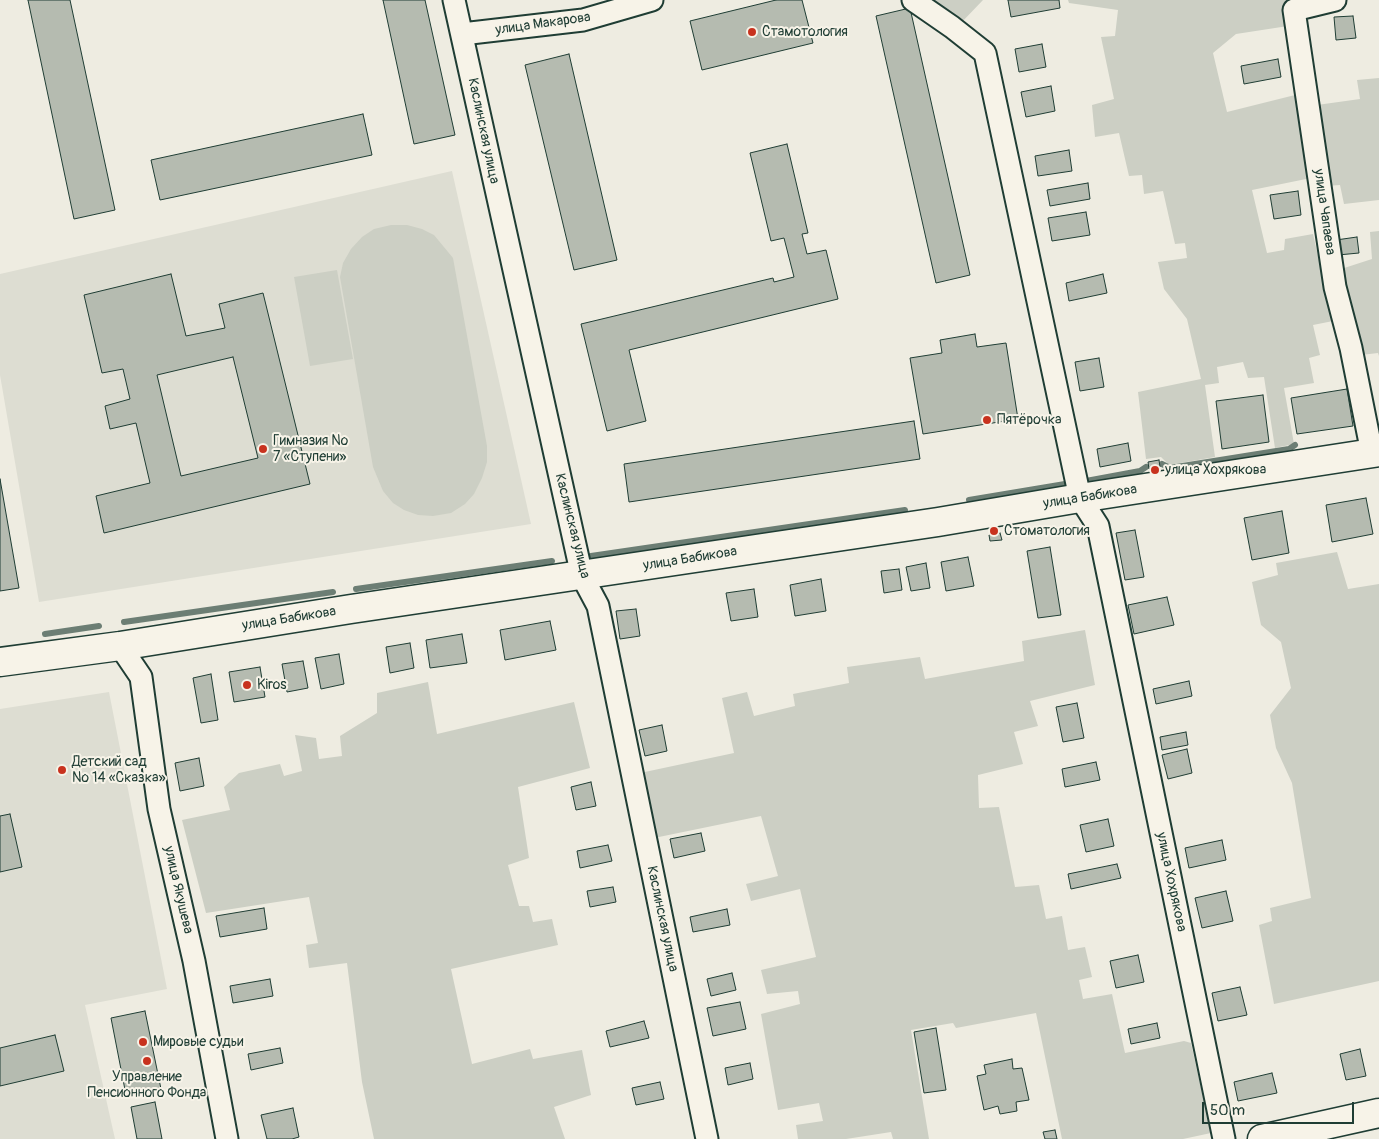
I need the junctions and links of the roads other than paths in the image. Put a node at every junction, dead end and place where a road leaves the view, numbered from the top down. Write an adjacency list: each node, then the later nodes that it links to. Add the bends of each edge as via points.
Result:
1 (454, 0): 5 (street, Каслинская улица)
2 (652, 0): 5 (street, улица Макарова, via 583,20)
3 (913, 0): 7 (street, улица Хохрякова, via 985,53)
4 (1335, 0): 6 (street, улица Чапаева, via 1294,10 1335,287)
5 (462, 34): 8 (street, Каслинская улица)
6 (1375, 453): 7 (main road, улица Бабикова)
7 (1080, 498): 8 (main road, улица Бабикова); 14 (street, улица Хохрякова, via 1098,526)
8 (582, 576): 9 (main road, улица Бабикова); 13 (street, Каслинская улица, via 598,606)
9 (120, 646): 10 (main road, улица Бабикова); 12 (street, улица Якушева, via 141,677 159,809 194,961)
10 (0, 662)
11 (1379, 1113): 15 (main road)
12 (227, 1139)
13 (707, 1139)
14 (1224, 1139)
15 (1262, 1139)

